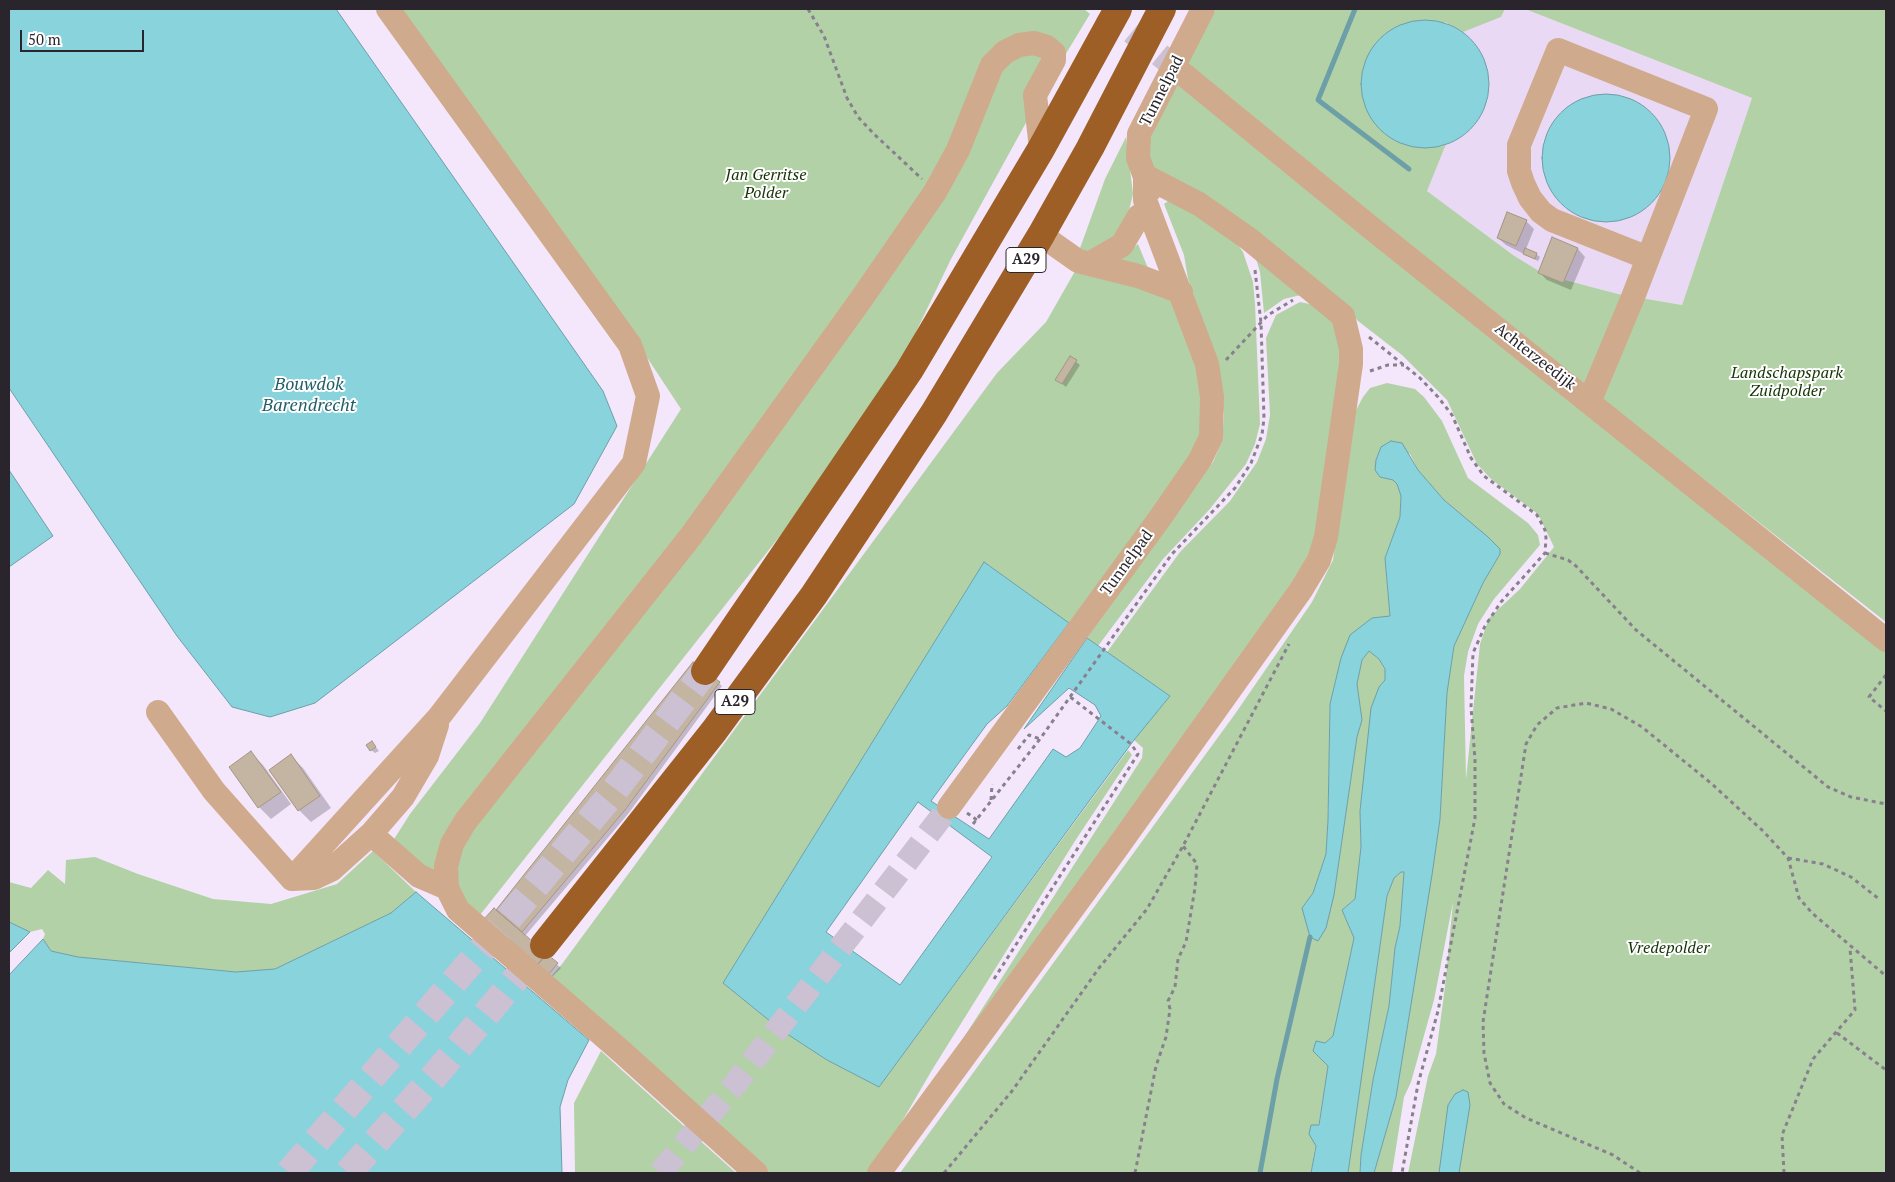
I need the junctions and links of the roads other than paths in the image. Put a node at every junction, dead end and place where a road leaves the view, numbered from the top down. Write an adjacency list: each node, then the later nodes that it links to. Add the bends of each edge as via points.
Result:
1 (388, 9): 17 (street, via 630,345 648,396 634,463)
2 (1118, 9): 6 (highway, A29)
3 (1162, 9): 9 (highway, A29)
4 (1203, 9): 7 (street, Tunnelpad, via 1140,134 1138,158)
5 (1183, 74): 13 (street, Achterzeedijk)
6 (1041, 149): 15 (highway, A29, via 909,371); 21 (street, via 1035,95 1054,60 1054,53 1034,43 1019,45 1004,52 992,65 958,150 935,192 851,314 692,536 465,822 452,844 446,866)
7 (1145, 176): 8 (street, Tunnelpad); 12 (street, Tunnelpad, via 1174,253); 24 (street, via 1199,204 1249,239 1343,316 1350,349 1326,537 1319,560 1301,590)
8 (1142, 208): 11 (street, via 1122,245); 12 (street, Tunnelpad)
9 (1041, 235): 11 (street, via 1078,261); 22 (highway, A29, via 934,413 814,595 714,730)
10 (1648, 258): 10 (street, via 1706,110 1558,50 1521,139 1518,156 1523,183 1535,205 1552,220); 13 (street)
11 (1091, 263): 12 (street)
12 (1181, 292): 18 (street, Tunnelpad, via 1210,378 1211,437 1200,460)
13 (1590, 400): 14 (street, Achterzeedijk)
14 (1886, 640)
15 (705, 671)
16 (158, 712): 20 (street, via 214,791)
17 (439, 717): 19 (street, via 426,756 407,789); 20 (street)
18 (950, 807)
19 (371, 834): 20 (street, via 331,870 314,878); 21 (street, via 419,876)
20 (292, 879)
21 (447, 888): 23 (street, via 458,910)
22 (544, 945)
23 (756, 1173)
24 (879, 1173)

